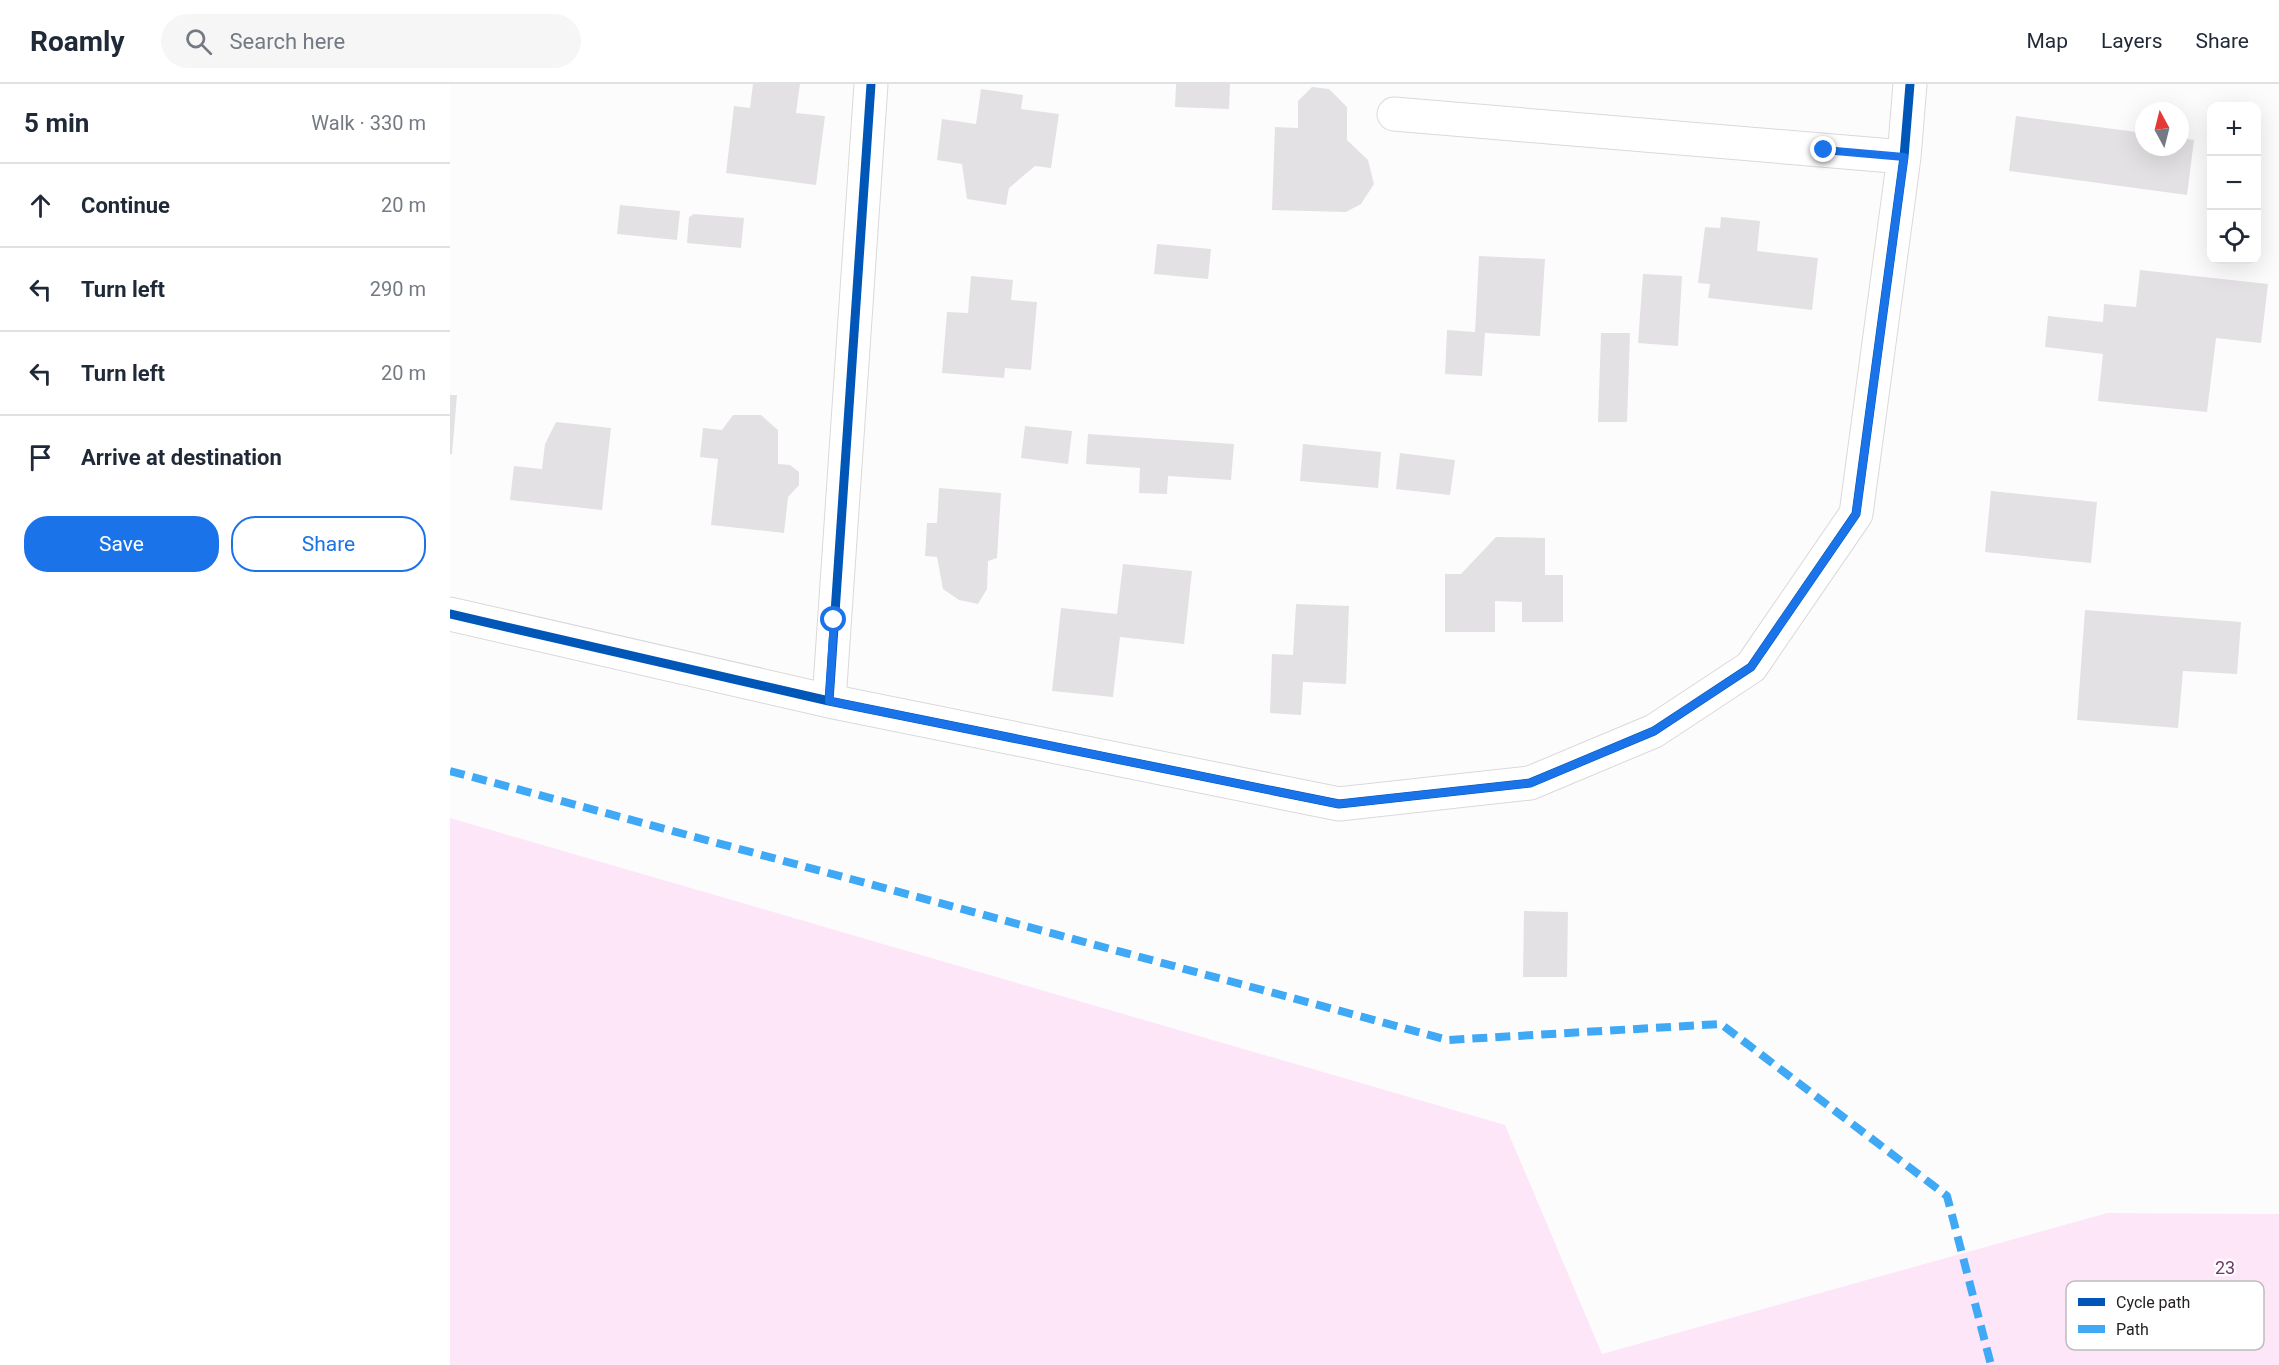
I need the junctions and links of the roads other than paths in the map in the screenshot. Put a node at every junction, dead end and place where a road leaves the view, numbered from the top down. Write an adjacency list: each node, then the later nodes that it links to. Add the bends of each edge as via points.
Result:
1 (871, 84): 6 (street)
2 (1910, 84): 4 (street)
3 (1394, 114): 4 (street)
4 (1904, 157): 6 (street, via 1856,514 1751,667 1654,731 1530,783 1339,804)
5 (450, 614): 6 (street)
6 (829, 701)

